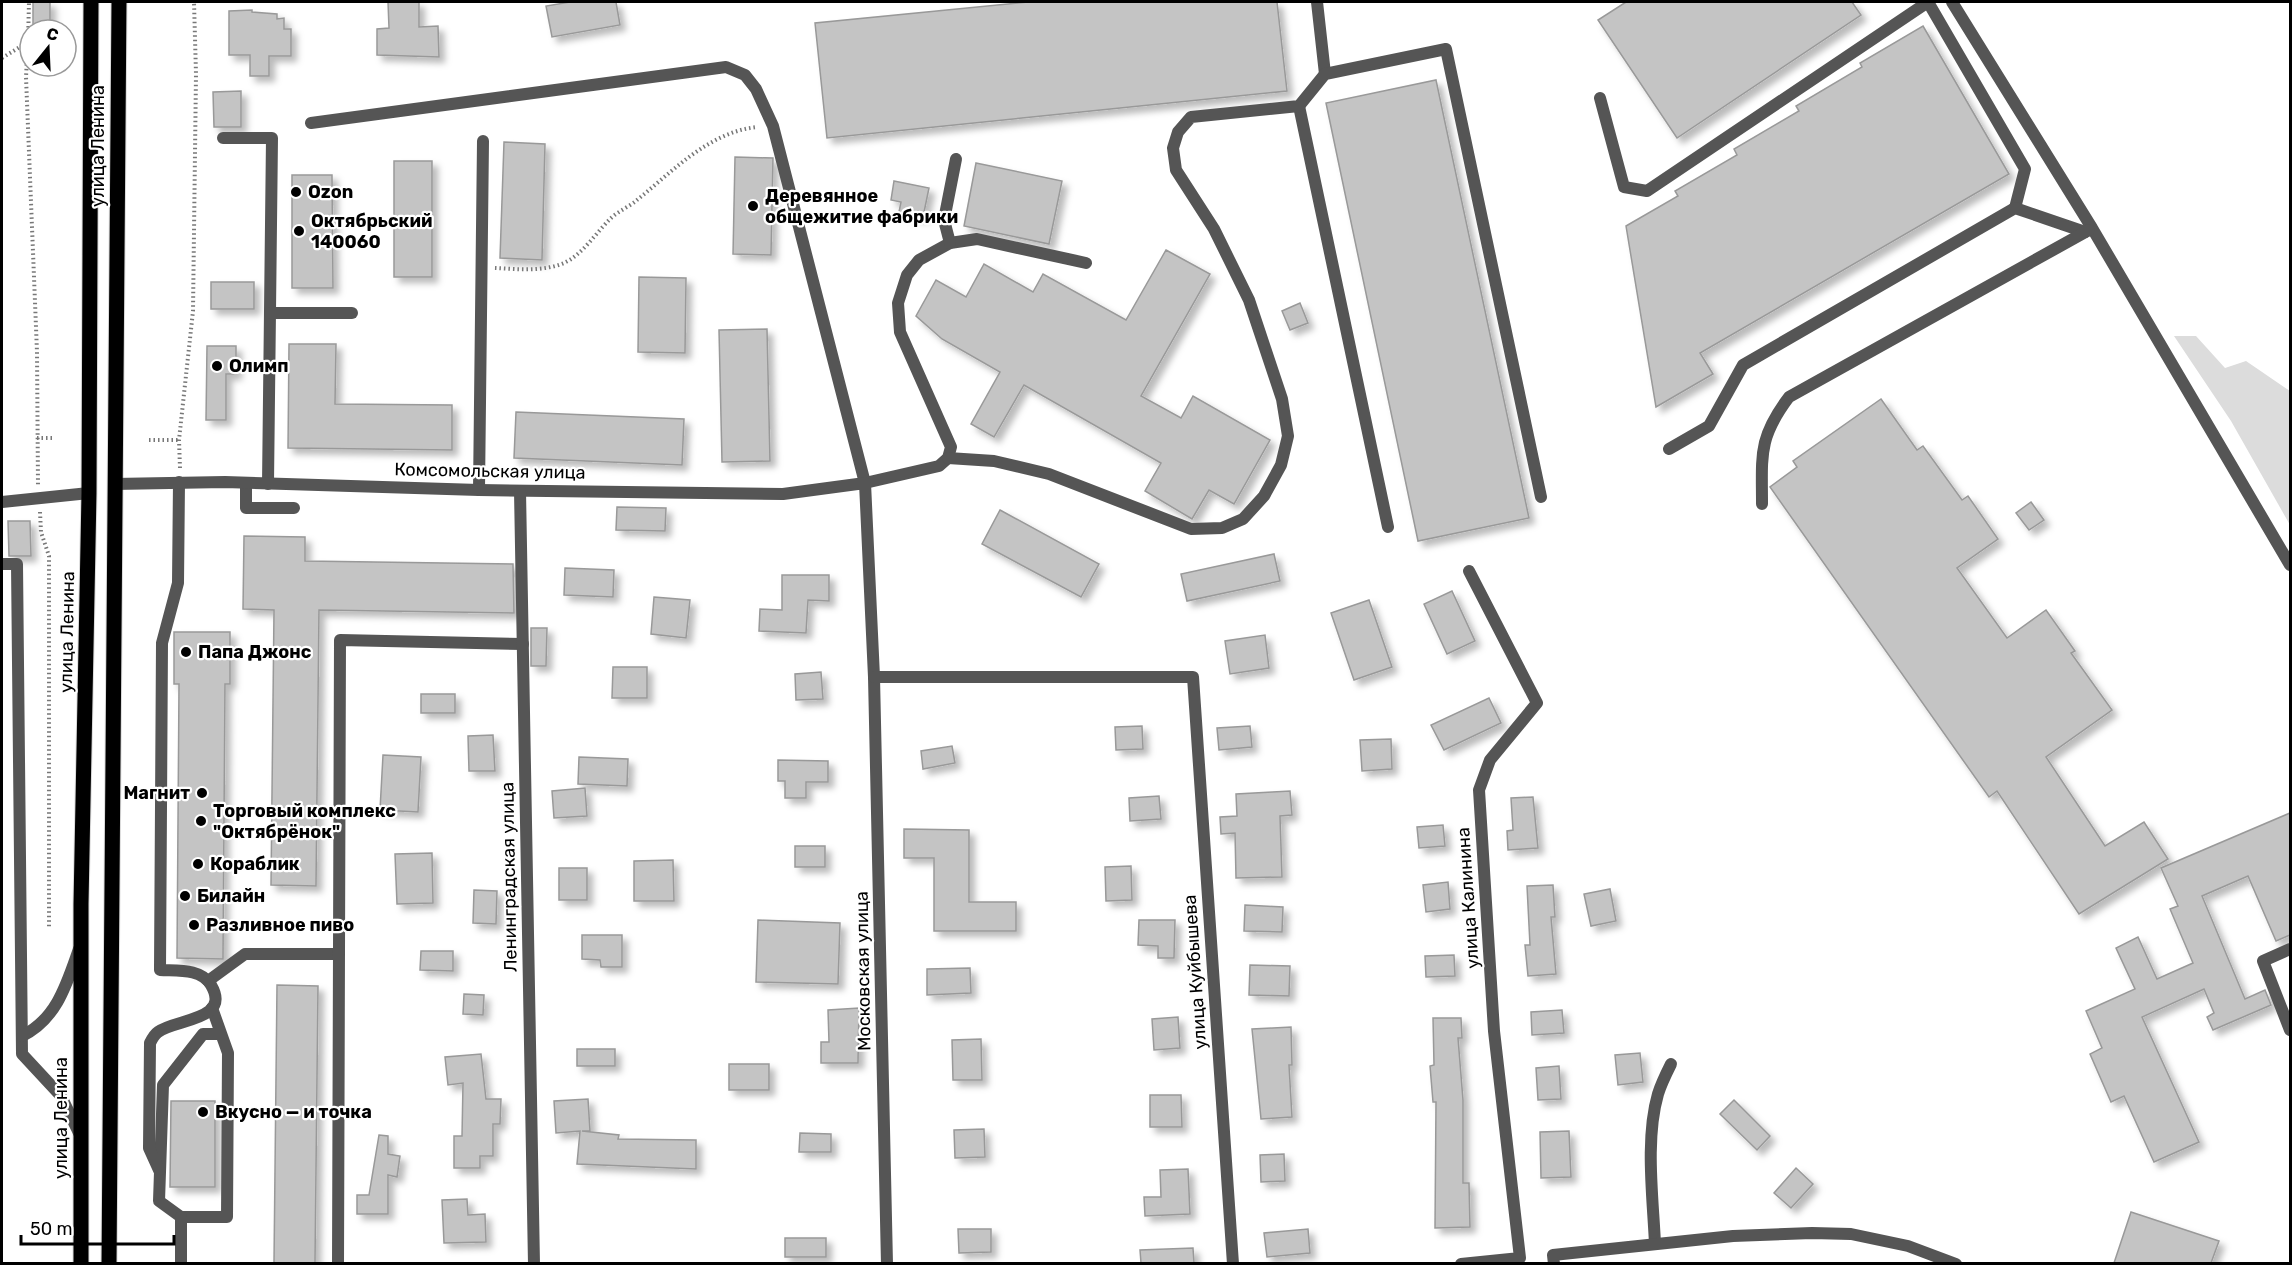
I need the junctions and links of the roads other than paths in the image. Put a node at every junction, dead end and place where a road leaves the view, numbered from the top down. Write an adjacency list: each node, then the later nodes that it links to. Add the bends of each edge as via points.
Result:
1 (91, 2): 27 (main road, улица Ленина)
2 (119, 2): 23 (main road, улица Ленина)
3 (1317, 2): 5 (street)
4 (1952, 2): 13 (street)
5 (1325, 74): 7 (street); 28 (street, via 1446,49)
6 (1600, 98): 12 (street, via 1624,187 1647,191 1928,2 2025,169)
7 (1299, 106): 19 (street, via 1191,117 1178,132 1173,148 1176,170 1214,229 1249,300 1282,399 1288,436 1281,465 1264,496 1243,519 1222,528 1191,529 1049,474 994,461); 32 (street)
8 (311, 123): 22 (street, Московская улица, via 726,67 745,75 756,89 767,126)
9 (223, 138): 16 (street, via 272,138)
10 (483, 141): 25 (street)
11 (957, 159): 14 (street, via 944,220)
12 (2015, 208): 13 (street); 18 (street, via 1743,365 1708,426)
13 (2089, 230): 30 (street, via 1789,397 1770,422 1762,451); 34 (street)
14 (950, 243): 15 (street, via 977,239); 19 (street, via 919,260 907,275 897,303 900,332 947,432 951,447)
15 (1086, 263)
16 (270, 313): 17 (street); 24 (street)
17 (352, 313)
18 (1668, 449)
19 (948, 458): 22 (street, Комсомольская улица, via 939,466)
20 (179, 482): 21 (street, Комсомольская улица); 23 (street, Комсомольская улица); 41 (street, via 178,583 162,643 160,970 183,970)
21 (246, 483): 24 (street, Комсомольская улица); 31 (street, via 246,508)
22 (865, 483): 26 (street, Комсомольская улица, via 783,494); 37 (street, Московская улица)
23 (114, 484): 52 (main road, улица Ленина)
24 (268, 484): 25 (street, Комсомольская улица)
25 (479, 490): 26 (street, Комсомольская улица)
26 (520, 491): 36 (street, Ленинградская улица)
27 (89, 494): 29 (street); 38 (main road, улица Ленина)
28 (1541, 497)
29 (2, 502)
30 (1762, 504)
31 (294, 508)
32 (1388, 527)
33 (2, 564): 45 (street, via 17,564)
34 (2290, 565)
35 (1469, 571): 58 (street, улица Калинина, via 1537,703 1490,760 1479,790 1494,1031 1520,1258)
36 (523, 644): 40 (street, via 340,640); 55 (street, Ленинградская улица)
37 (874, 677): 56 (street, Московская улица); 57 (street, улица Куйбышева, via 1192,677)
38 (81, 945): 45 (street, via 49,1016); 47 (main road, улица Ленина)
39 (2290, 949): 43 (street, via 2262,961)
40 (339, 954): 41 (street, via 245,954); 54 (street)
41 (208, 981): 42 (street, via 215,997)
42 (212, 1008): 44 (street); 48 (street, via 198,1019 157,1032 150,1043 149,1148)
43 (2290, 1030)
44 (221, 1034): 48 (street, via 202,1034 163,1085 163,1160); 49 (street, via 228,1053 227,1217)
45 (22, 1036): 47 (street, via 22,1053 61,1096)
46 (1671, 1064): 50 (street, via 1658,1094 1653,1123)
47 (80, 1136): 51 (main road, улица Ленина)
48 (159, 1170): 49 (street, via 159,1201)
49 (181, 1217): 53 (street)
50 (1655, 1244): 59 (street, via 1553,1255); 60 (street, via 1733,1236 1851,1234 1908,1246)
51 (81, 1263)
52 (109, 1263)
53 (181, 1263)
54 (338, 1263)
55 (534, 1263)
56 (887, 1263)
57 (1233, 1263)
58 (1461, 1263)
59 (1554, 1263)
60 (1956, 1263)

